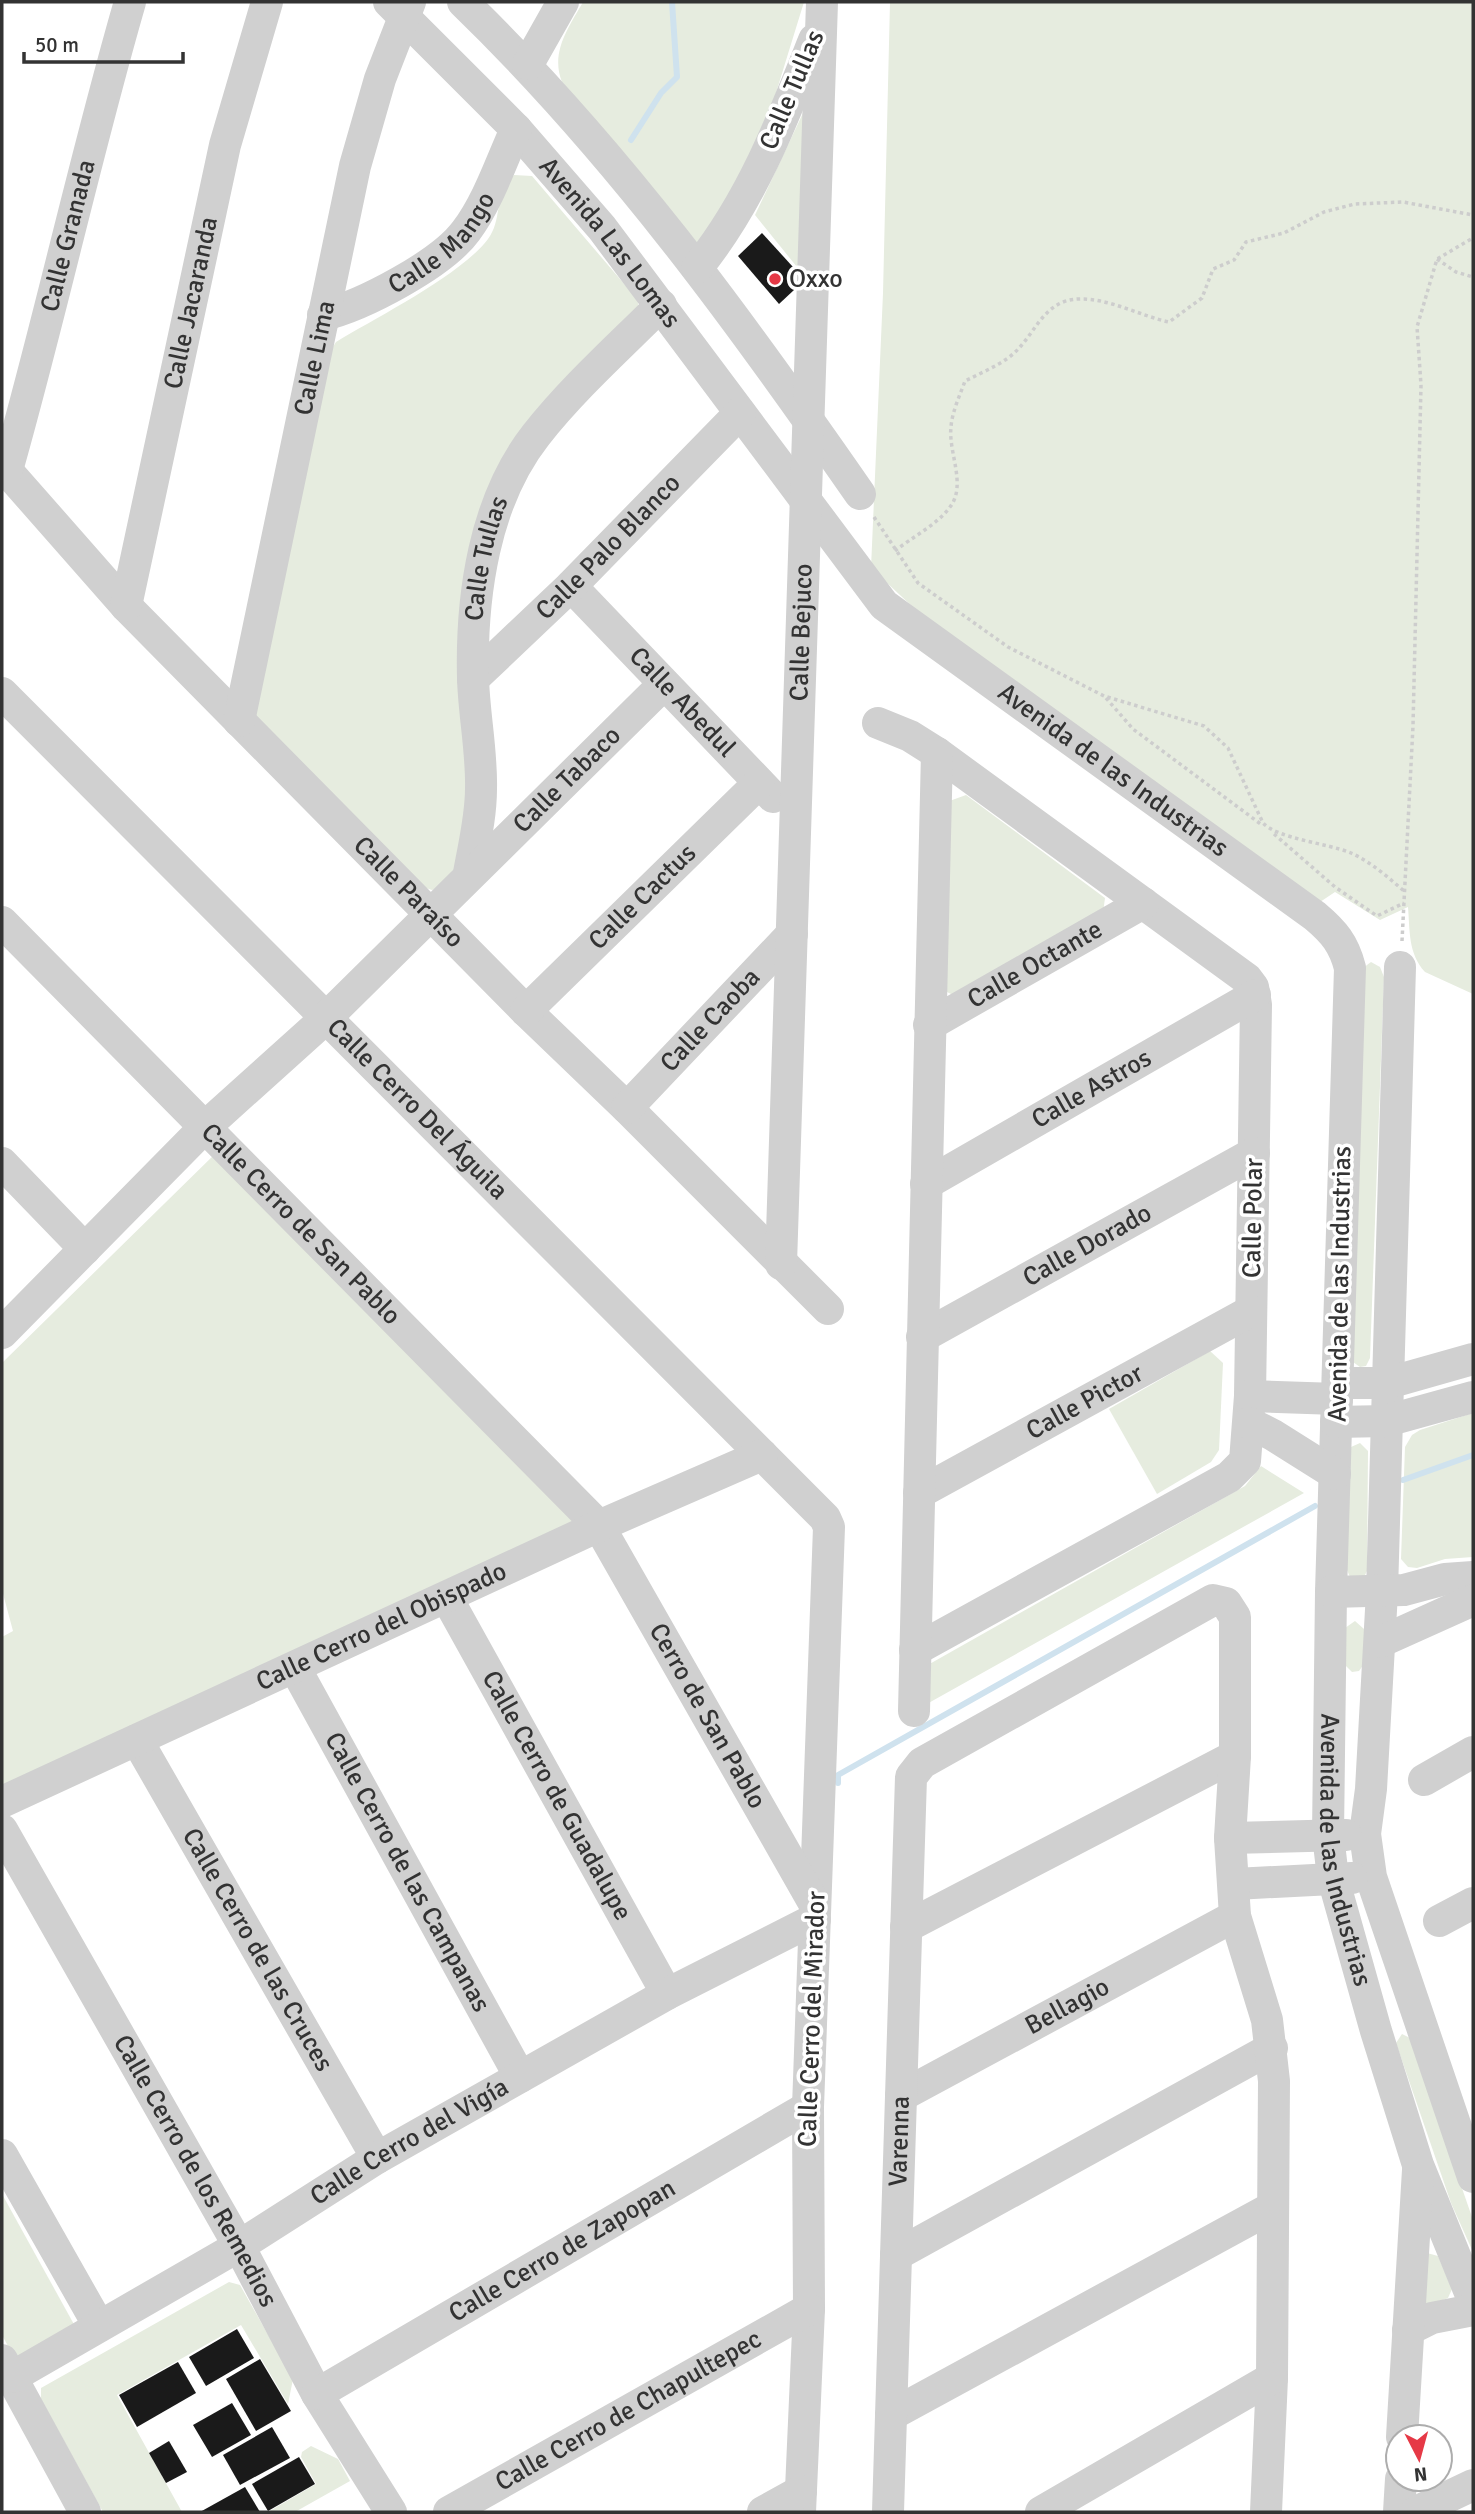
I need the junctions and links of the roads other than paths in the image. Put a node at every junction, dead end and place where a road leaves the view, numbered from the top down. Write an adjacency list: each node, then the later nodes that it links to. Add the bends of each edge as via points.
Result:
1 (130, 2): 14 (street, Calle Granada, via 97,115 50,317)
2 (267, 2): 18 (street, Calle Jacaranda, via 225,145)
3 (463, 2): 7 (street, Avenida Las Lomas)
4 (563, 2): 7 (street)
5 (401, 6): 8 (street, Avenida Las Lomas); 11 (street, Calle Lima, via 355,166)
6 (822, 10): 9 (street, Calle Tullas, via 749,189); 13 (street, Calle Bejuco)
7 (528, 64): 9 (street, Avenida Las Lomas)
8 (516, 129): 10 (street, Avenida Las Lomas); 11 (street, Calle Mango, via 475,217 454,245 346,309)
9 (696, 268): 13 (street, Avenida Las Lomas)
10 (661, 305): 12 (street, Avenida Las Lomas); 19 (street, Calle Tullas, via 566,401 515,467 481,567 474,608)
11 (323, 314): 22 (street, Calle Lima)
12 (740, 413): 16 (street, Avenida Las Lomas); 17 (street, Calle Palo Blanco)
13 (809, 421): 15 (street, Avenida Las Lomas); 16 (street, Calle Bejuco)
14 (4, 468): 18 (street, Calle Paraíso)
15 (860, 494)
16 (807, 505): 26 (street, Calle Bejuco); 51 (street, Avenida de las Industrias, via 867,586 895,614 1315,916 1344,947 1350,968)
17 (571, 586): 19 (street, Calle Palo Blanco); 20 (street, Calle Abedul)
18 (126, 606): 22 (street, Calle Paraíso)
19 (473, 679): 27 (street, Calle Tullas, via 481,790)
20 (663, 685): 25 (street, Calle Abedul); 27 (street, Calle Tabaco)
21 (2, 693): 35 (street, Calle Cerro Del Águila)
22 (239, 721): 29 (street, Calle Paraíso)
23 (877, 723): 24 (street)
24 (937, 753): 28 (street); 36 (street)
25 (759, 783): 26 (street, Calle Abedul); 34 (street, Calle Cactus)
26 (794, 820): 31 (street, Calle Bejuco)
27 (470, 873): 29 (street, Calle Tabaco)
28 (1143, 903): 33 (street, via 1247,979); 36 (street, Calle Octante)
29 (429, 913): 34 (street, Calle Paraíso); 35 (street, Calle Tabaco)
30 (2, 922): 38 (street, Calle Cerro de San Pablo)
31 (792, 934): 37 (street, Calle Caoba); 43 (street, Calle Bejuco)
32 (1400, 967): 49 (street, Avenida de las Industrias)
33 (1255, 995): 39 (street, Calle Polar); 41 (street, Calle Astros)
34 (526, 1011): 37 (street, Calle Paraíso)
35 (326, 1017): 38 (street, Calle Tabaco); 54 (street, Calle Cerro Del Águila)
36 (929, 1025): 41 (street)
37 (627, 1108): 43 (street, Calle Paraíso)
38 (205, 1127): 42 (street, Calle Tabaco); 57 (street, Calle Cerro de San Pablo)
39 (1254, 1153): 45 (street, Calle Polar); 47 (street, Calle Dorado)
40 (2, 1163): 42 (street)
41 (926, 1184): 47 (street)
42 (85, 1249): 46 (street, Calle Tabaco)
43 (781, 1264): 44 (street, Calle Paraíso)
44 (828, 1308)
45 (1251, 1311): 52 (street, Calle Polar); 56 (street, Calle Pictor)
46 (2, 1333)
47 (922, 1337): 56 (street)
48 (1473, 1359): 49 (street)
49 (1388, 1383): 51 (street); 53 (street, Avenida de las Industrias)
50 (1473, 1396): 53 (street)
51 (1337, 1401): 52 (street); 53 (street); 55 (street, Avenida de las Industrias)
52 (1250, 1409): 55 (street, via 1273,1434); 65 (street, Calle Polar, via 1245,1461 1229,1477)
53 (1386, 1421): 61 (street, Avenida de las Industrias)
54 (762, 1455): 57 (street, Calle Cerro del Obispado); 58 (street, Calle Cerro Del Águila)
55 (1335, 1474): 60 (street, Avenida de las Industrias)
56 (919, 1493): 65 (street)
57 (599, 1526): 62 (street, Calle Cerro del Obispado); 83 (street, Cerro de San Pablo)
58 (829, 1527): 83 (street, Calle Cerro del Mirador)
59 (1473, 1577): 61 (street)
60 (1331, 1592): 61 (street); 68 (street, Avenida de las Industrias)
61 (1382, 1592): 64 (street, Avenida de las Industrias)
62 (447, 1598): 66 (street, Calle Cerro del Obispado); 87 (street, Calle Cerro de Guadalupe)
63 (1473, 1600): 64 (street)
64 (1380, 1642): 67 (street, Avenida de las Industrias)
65 (915, 1650): 69 (street)
66 (295, 1668): 70 (street, Calle Cerro del Obispado); 91 (street, Calle Cerro de las Campanas)
67 (1379, 1679): 68 (street, via 1359,1696 1343,1694); 76 (street, Avenida de las Industrias)
68 (1330, 1681): 77 (street, Avenida de las Industrias)
69 (914, 1711)
70 (137, 1740): 74 (street, Calle Cerro del Obispado); 95 (street, Calle Cerro de las Cruces)
71 (1473, 1752): 73 (street)
72 (1235, 1756): 78 (street); 86 (street); 86 (street, Varenna, via 1235,1617 1227,1603 1213,1600 913,1772)
73 (1424, 1780)
74 (2, 1802)
75 (2, 1830): 99 (street, Calle Cerro de los Remedios)
76 (1365, 1834): 77 (street); 79 (street, Avenida de las Industrias)
77 (1328, 1835): 78 (street); 80 (street, Avenida de las Industrias)
78 (1230, 1838): 81 (street)
79 (1371, 1877): 80 (street); 88 (street, Avenida de las Industrias)
80 (1334, 1878): 81 (street); 89 (street, Avenida de las Industrias)
81 (1235, 1884): 84 (street)
82 (1473, 1903): 85 (street)
83 (815, 1911): 87 (street, Calle Cerro del Vigía); 93 (street, Calle Cerro del Mirador)
84 (1235, 1916): 90 (street); 92 (street, Bellagio)
85 (1439, 1921)
86 (906, 1927): 92 (street, Varenna)
87 (667, 1994): 91 (street, Calle Cerro del Vigía)
88 (1418, 2018): 89 (street, via 1404,2008 1392,2010 1382,2015); 97 (street, Avenida de las Industrias)
89 (1376, 2031): 96 (street, Avenida de las Industrias)
90 (1272, 2048): 98 (street); 100 (street)
91 (520, 2077): 95 (street, Calle Cerro del Vigía)
92 (901, 2096): 100 (street, Varenna)
93 (807, 2107): 102 (street, Calle Cerro del Mirador); 108 (street, Calle Cerro de Zapopan)
94 (2, 2155): 104 (street)
95 (377, 2158): 99 (street, Calle Cerro del Vigía)
96 (1418, 2165): 101 (street, Avenida de las Industrias); 105 (street)
97 (1473, 2177)
98 (1273, 2207): 107 (street); 109 (street)
99 (239, 2246): 104 (street, Calle Cerro del Vigía); 108 (street, Calle Cerro de los Remedios)
100 (896, 2255): 109 (street, Varenna)
101 (1473, 2300)
102 (809, 2309): 113 (street, Calle Cerro del Mirador); 116 (street, Calle Cerro de Chapultepec)
103 (1473, 2310): 105 (street, via 1432,2318)
104 (99, 2326): 106 (street, Calle Cerro del Vigía)
105 (1408, 2330): 110 (street)
106 (7, 2368): 114 (street)
107 (1272, 2378): 119 (street); 120 (street)
108 (317, 2394): 115 (street, Calle Cerro de los Remedios)
109 (891, 2415): 118 (street, Varenna)
110 (1403, 2423)
111 (1473, 2485): 122 (street)
112 (1400, 2493): 121 (street)
113 (801, 2502): 117 (street)
114 (85, 2512)
115 (391, 2512)
116 (449, 2512)
117 (764, 2512)
118 (888, 2512)
119 (1041, 2512)
120 (1266, 2512)
121 (1399, 2512)
122 (1416, 2512)

